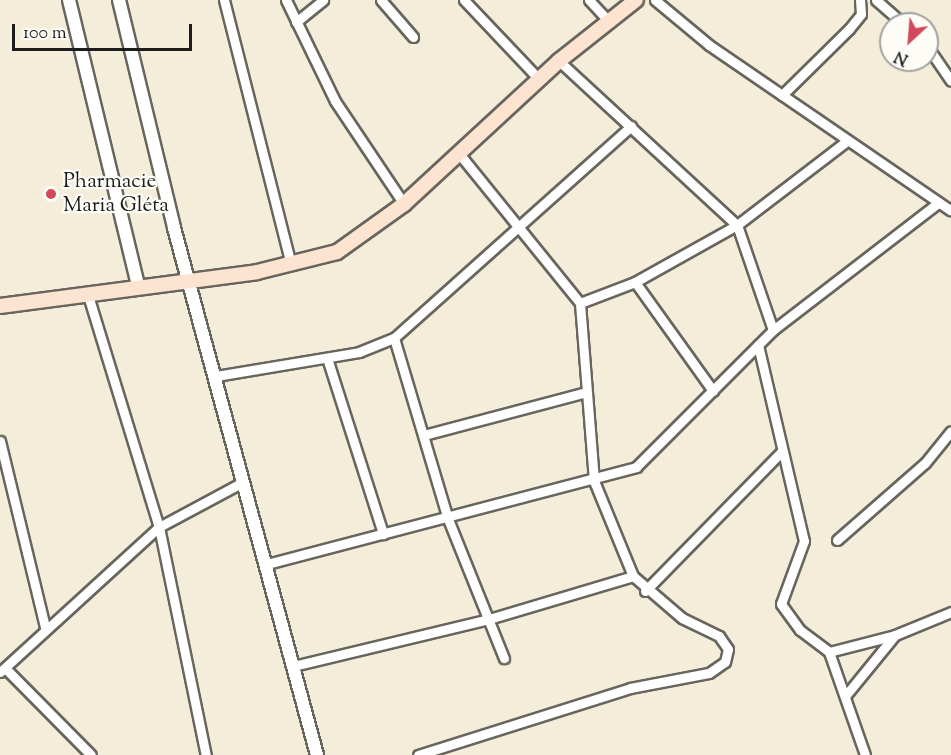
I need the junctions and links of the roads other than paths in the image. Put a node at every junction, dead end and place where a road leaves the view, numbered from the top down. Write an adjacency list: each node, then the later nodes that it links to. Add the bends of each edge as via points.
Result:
1 (69, 0): 33 (street)
2 (119, 0): 31 (street)
3 (224, 0): 30 (street)
4 (286, 0): 15 (street)
5 (323, 0): 15 (street)
6 (381, 0): 16 (street)
7 (464, 0): 19 (street)
8 (589, 0): 14 (street)
9 (636, 0): 14 (main road)
10 (655, 0): 21 (street)
11 (860, 0): 21 (street, via 861,14 849,29)
12 (876, 0): 13 (street)
13 (890, 12)
14 (607, 20): 17 (main road)
15 (296, 22): 26 (street, via 335,101)
16 (412, 37)
17 (559, 61): 19 (main road); 22 (street)
18 (939, 64): 20 (street)
19 (539, 79): 24 (main road)
20 (951, 81)
21 (782, 96): 23 (street)
22 (631, 126): 28 (street); 29 (street)
23 (847, 141): 25 (street); 28 (street)
24 (461, 156): 26 (main road); 29 (street)
25 (938, 203): 27 (street); 37 (street)
26 (404, 204): 30 (main road, via 337,252)
27 (951, 211)
28 (737, 225): 32 (street); 37 (street)
29 (519, 232): 35 (street); 38 (street)
30 (291, 265): 31 (main road)
31 (188, 279): 33 (main road); 41 (street)
32 (635, 282): 35 (street); 42 (street)
33 (138, 286): 34 (main road)
34 (87, 292): 36 (main road); 51 (street)
35 (580, 303): 43 (street)
36 (0, 306)
37 (773, 330): 39 (street)
38 (394, 338): 40 (street); 45 (street)
39 (758, 345): 42 (street); 47 (street)
40 (327, 358): 41 (street); 52 (street)
41 (216, 376): 49 (street)
42 (713, 391): 48 (street, via 636,467)
43 (583, 393): 45 (street); 48 (street)
44 (951, 431): 53 (street, via 924,463)
45 (424, 435): 50 (street)
46 (0, 441): 59 (street)
47 (781, 452): 56 (street); 61 (street, via 804,541 781,604 800,630)
48 (594, 481): 50 (street); 55 (street)
49 (243, 482): 51 (street); 54 (street)
50 (448, 519): 52 (street); 58 (street)
51 (159, 527): 59 (street); 67 (street)
52 (383, 534): 54 (street)
53 (837, 540)
54 (267, 564): 63 (street)
55 (633, 576): 56 (street); 58 (street)
56 (645, 591): 69 (street, via 719,636 728,649 725,662 709,673 630,688)
57 (951, 612): 60 (street)
58 (489, 619): 62 (street); 63 (street)
59 (45, 627): 64 (street)
60 (895, 635): 61 (street); 65 (street)
61 (829, 652): 65 (street)
62 (504, 658)
63 (293, 666): 68 (street)
64 (2, 670): 66 (street)
65 (846, 695): 70 (street)
66 (91, 755)
67 (206, 755)
68 (316, 755)
69 (418, 755)
70 (865, 755)

